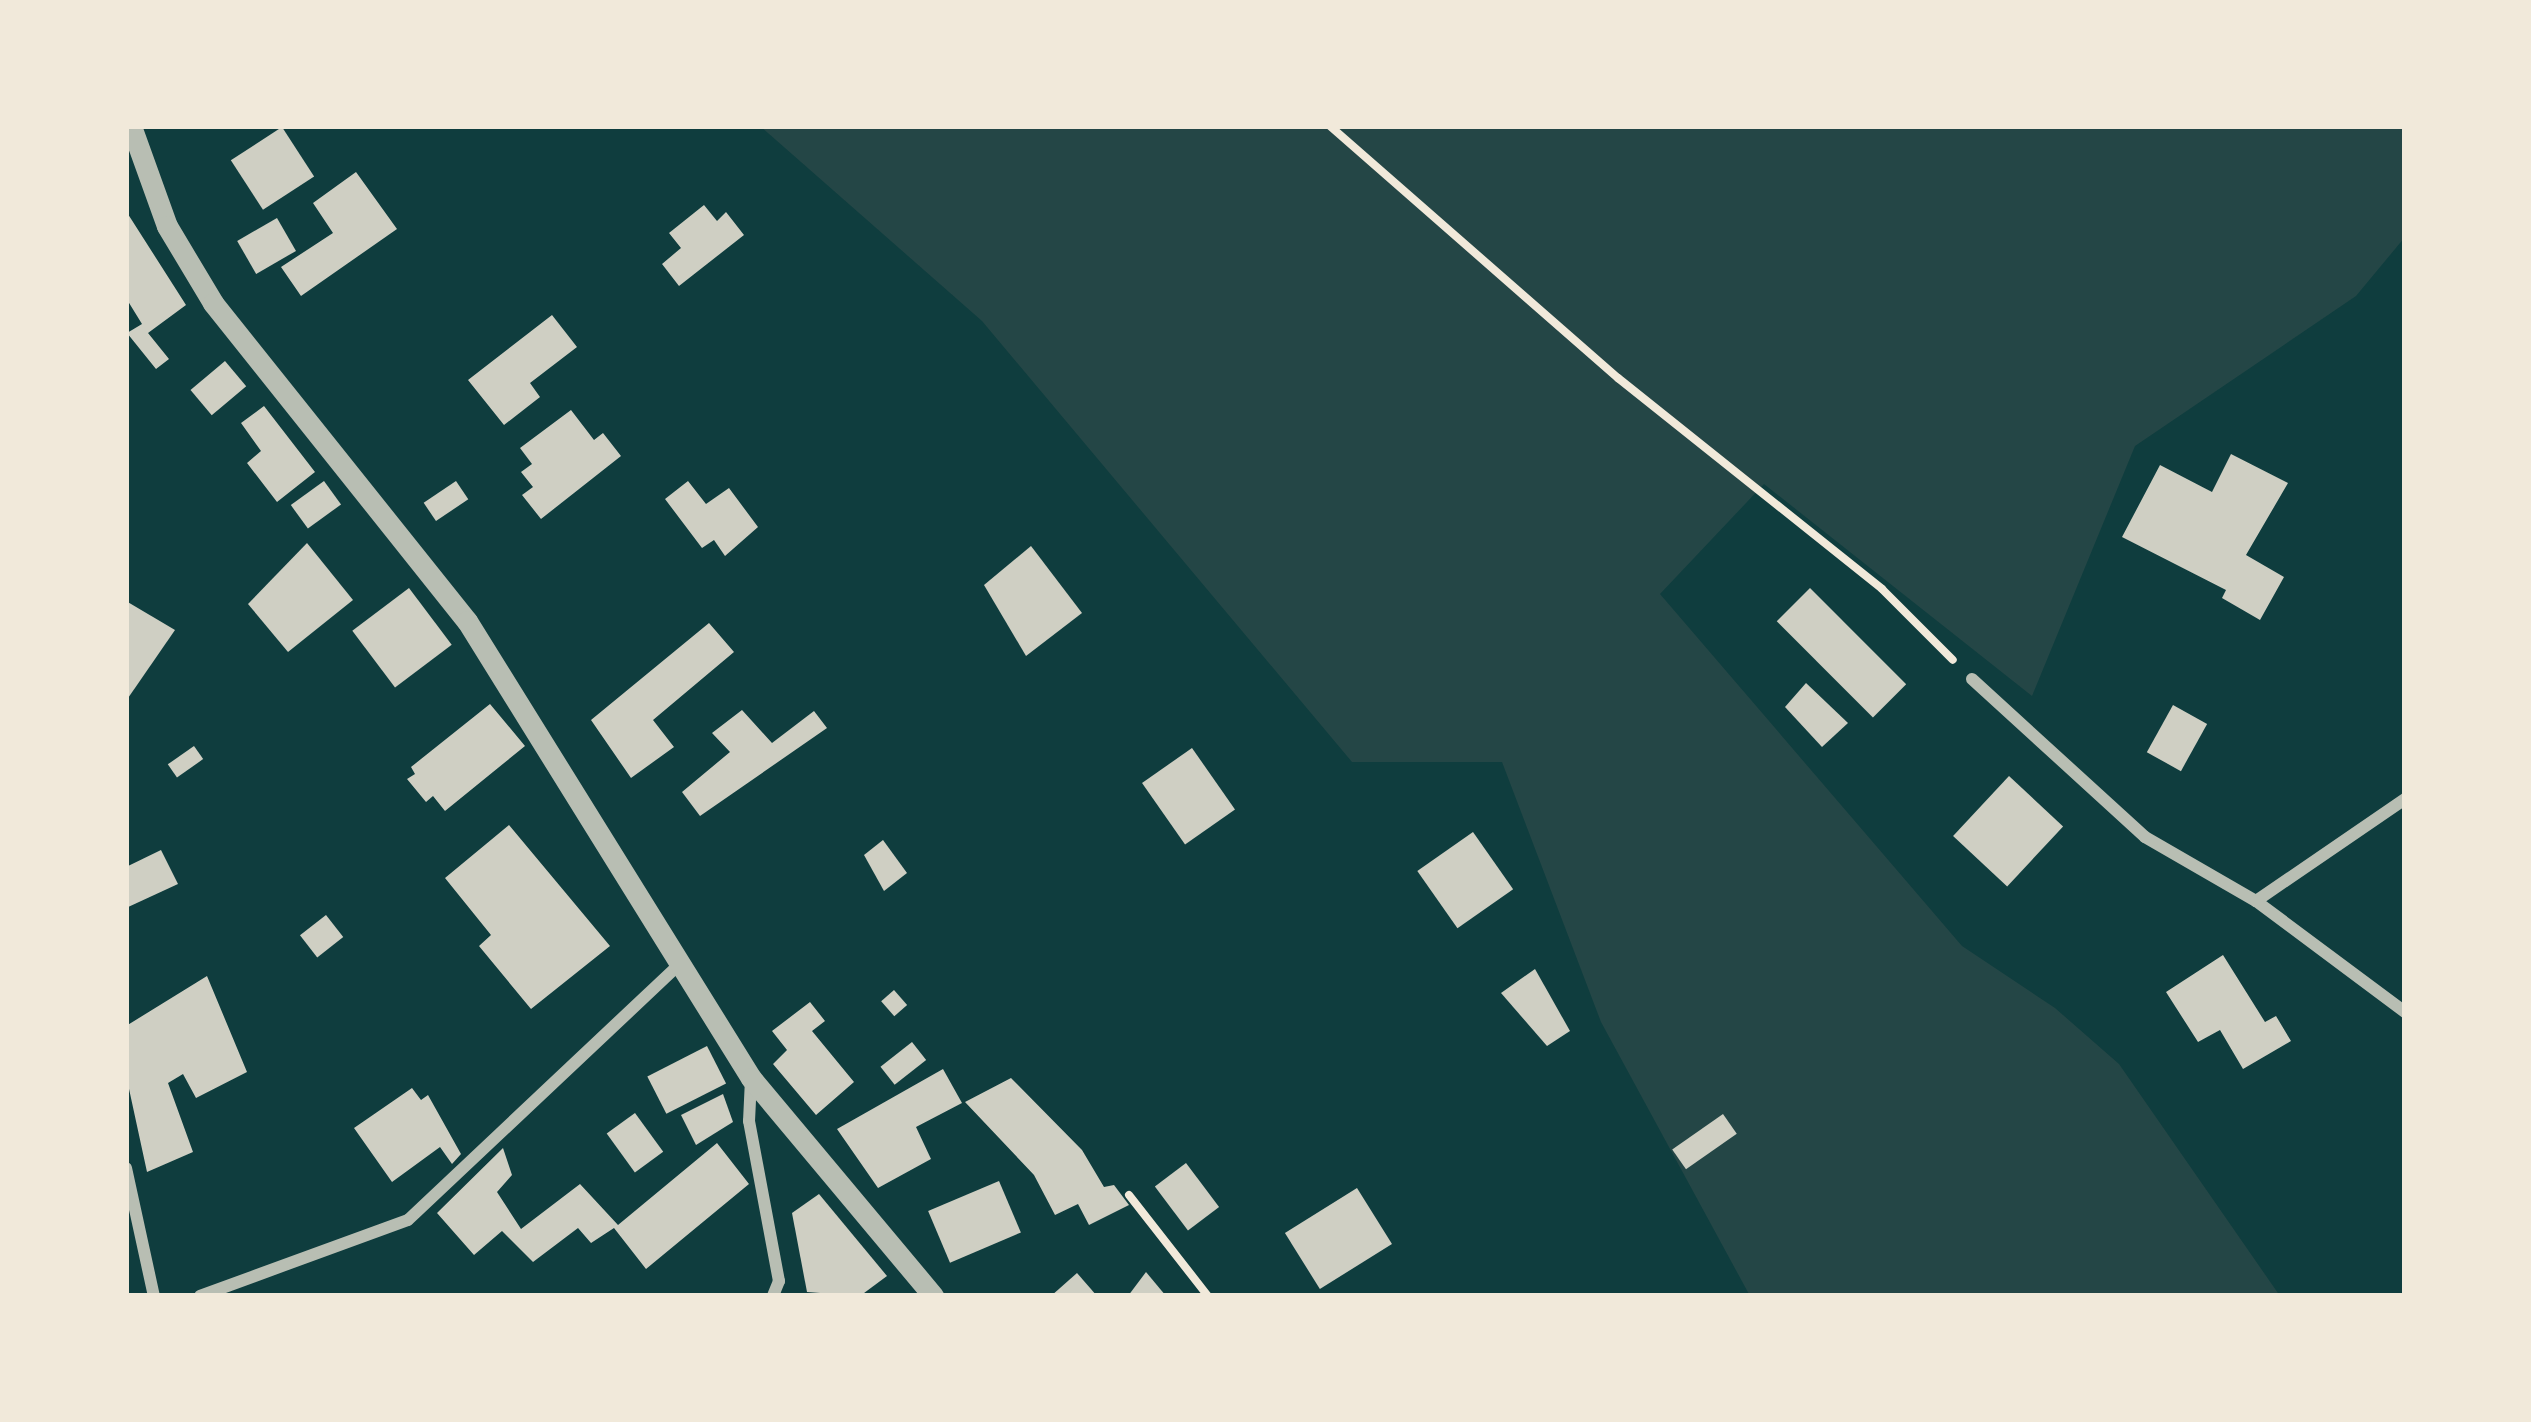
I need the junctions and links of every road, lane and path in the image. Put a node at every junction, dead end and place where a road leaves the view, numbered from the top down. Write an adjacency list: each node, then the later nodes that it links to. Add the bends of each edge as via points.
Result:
1 (131, 126): 6 (street, via 166,226 213,303 467,621)
2 (1330, 126): 3 (path, via 1618,378 1882,590)
3 (1972, 679): 5 (street, via 2145,837)
4 (2405, 799): 5 (street)
5 (2256, 902): 7 (street)
6 (680, 964): 8 (street); 12 (street, via 408,1220)
7 (2405, 1012)
8 (751, 1078): 13 (street, via 749,1121 779,1281); 14 (street)
9 (126, 1168): 11 (street)
10 (1129, 1195): 15 (path)
11 (154, 1296)
12 (200, 1296)
13 (772, 1296)
14 (933, 1296)
15 (1208, 1296)

